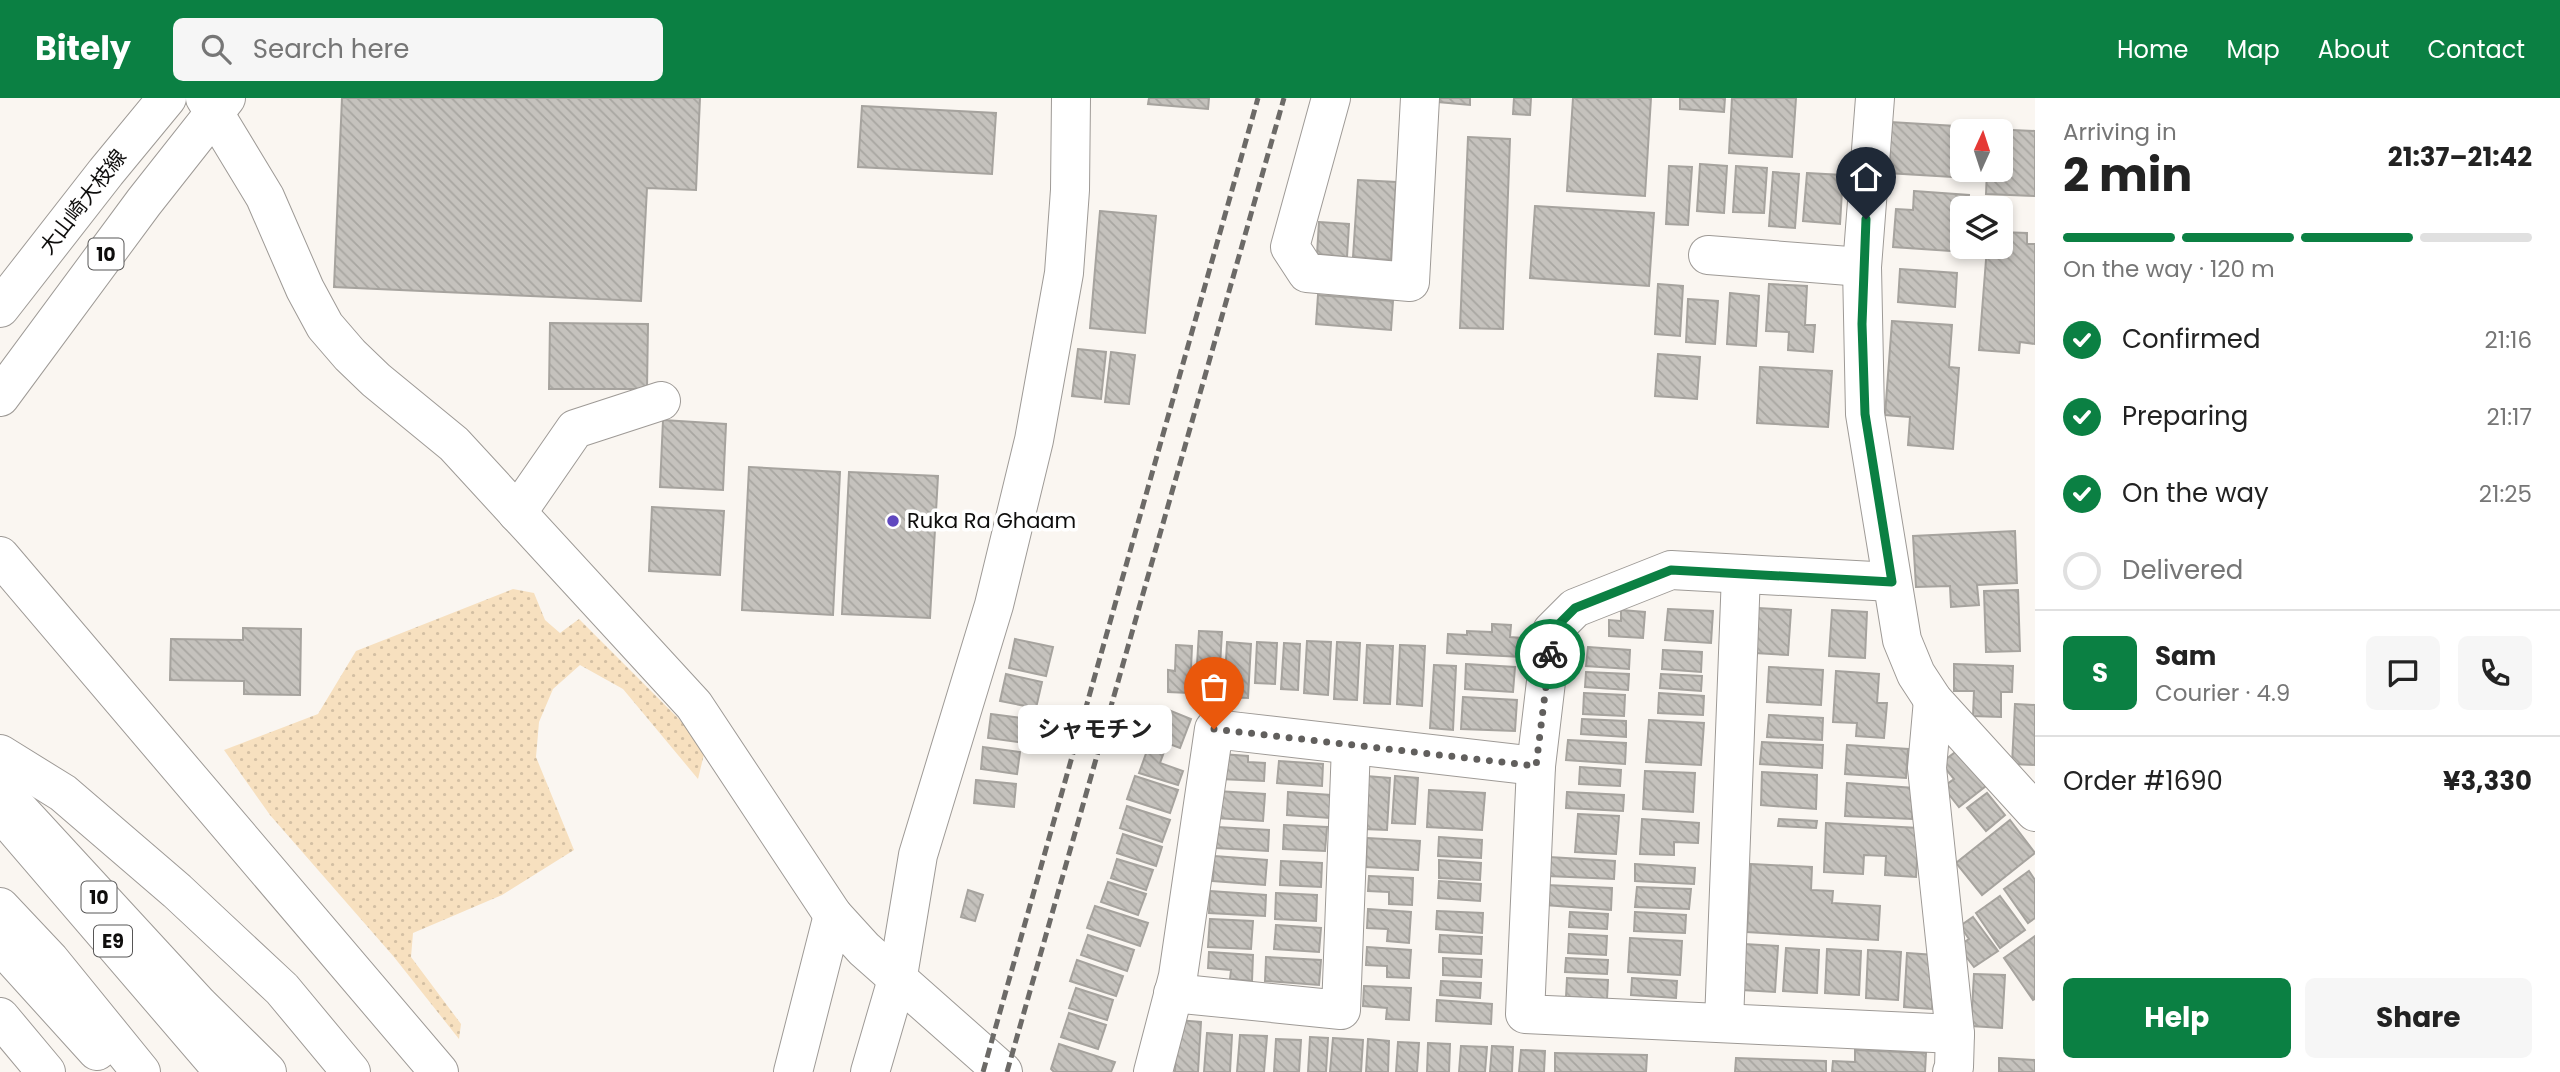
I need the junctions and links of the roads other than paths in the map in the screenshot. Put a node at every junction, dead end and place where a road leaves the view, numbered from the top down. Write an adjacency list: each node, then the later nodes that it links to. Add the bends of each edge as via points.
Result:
1 (167, 98): 9 (main road, 大山崎大枝線 / 10)
2 (1071, 98): 27 (main road, via 1064,273 1034,440 994,605 918,855)
3 (1331, 98): 4 (main road, via 1290,247 1307,273 1410,282)
4 (1420, 98)
5 (1875, 98): 8 (main road)
6 (216, 103): 10 (main road, 10); 12 (main road, via 325,326 376,380 454,444)
7 (1708, 255): 8 (main road)
8 (1862, 267): 15 (main road, via 1865,414)
9 (0, 308)
10 (0, 397)
11 (660, 401): 12 (main road, via 575,429)
12 (517, 513): 25 (main road, via 694,705)
13 (0, 556): 38 (main road)
14 (1741, 574): 15 (main road); 19 (main road, via 1671,570 1575,608 1552,631); 30 (main road)
15 (1892, 582): 16 (main road, via 1902,640)
16 (1933, 700): 22 (main road); 31 (main road, via 1927,768)
17 (1351, 746): 19 (main road); 28 (main road, via 1214,729); 28 (main road, via 1341,1010)
18 (0, 754): 37 (main road, via 63,793 177,891 282,989)
19 (1536, 766): 30 (main road, via 1525,1014)
20 (0, 789): 36 (main road, 10)
21 (0, 811): 35 (main road, E9)
22 (2035, 812)
23 (0, 907): 34 (main road, via 50,960)
24 (0, 914): 32 (main road)
25 (833, 915): 27 (main road, via 864,949); 39 (main road)
26 (0, 943): 32 (main road)
27 (898, 976): 40 (main road); 41 (main road)
28 (1173, 993): 42 (main road)
29 (0, 1017): 33 (main road)
30 (1724, 1022): 31 (main road)
31 (1955, 1034): 43 (main road)
32 (111, 1062)
33 (46, 1072)
34 (141, 1072)
35 (224, 1072)
36 (267, 1072)
37 (351, 1072)
38 (439, 1072)
39 (793, 1072)
40 (870, 1072)
41 (1003, 1072)
42 (1153, 1072)
43 (1952, 1072)

